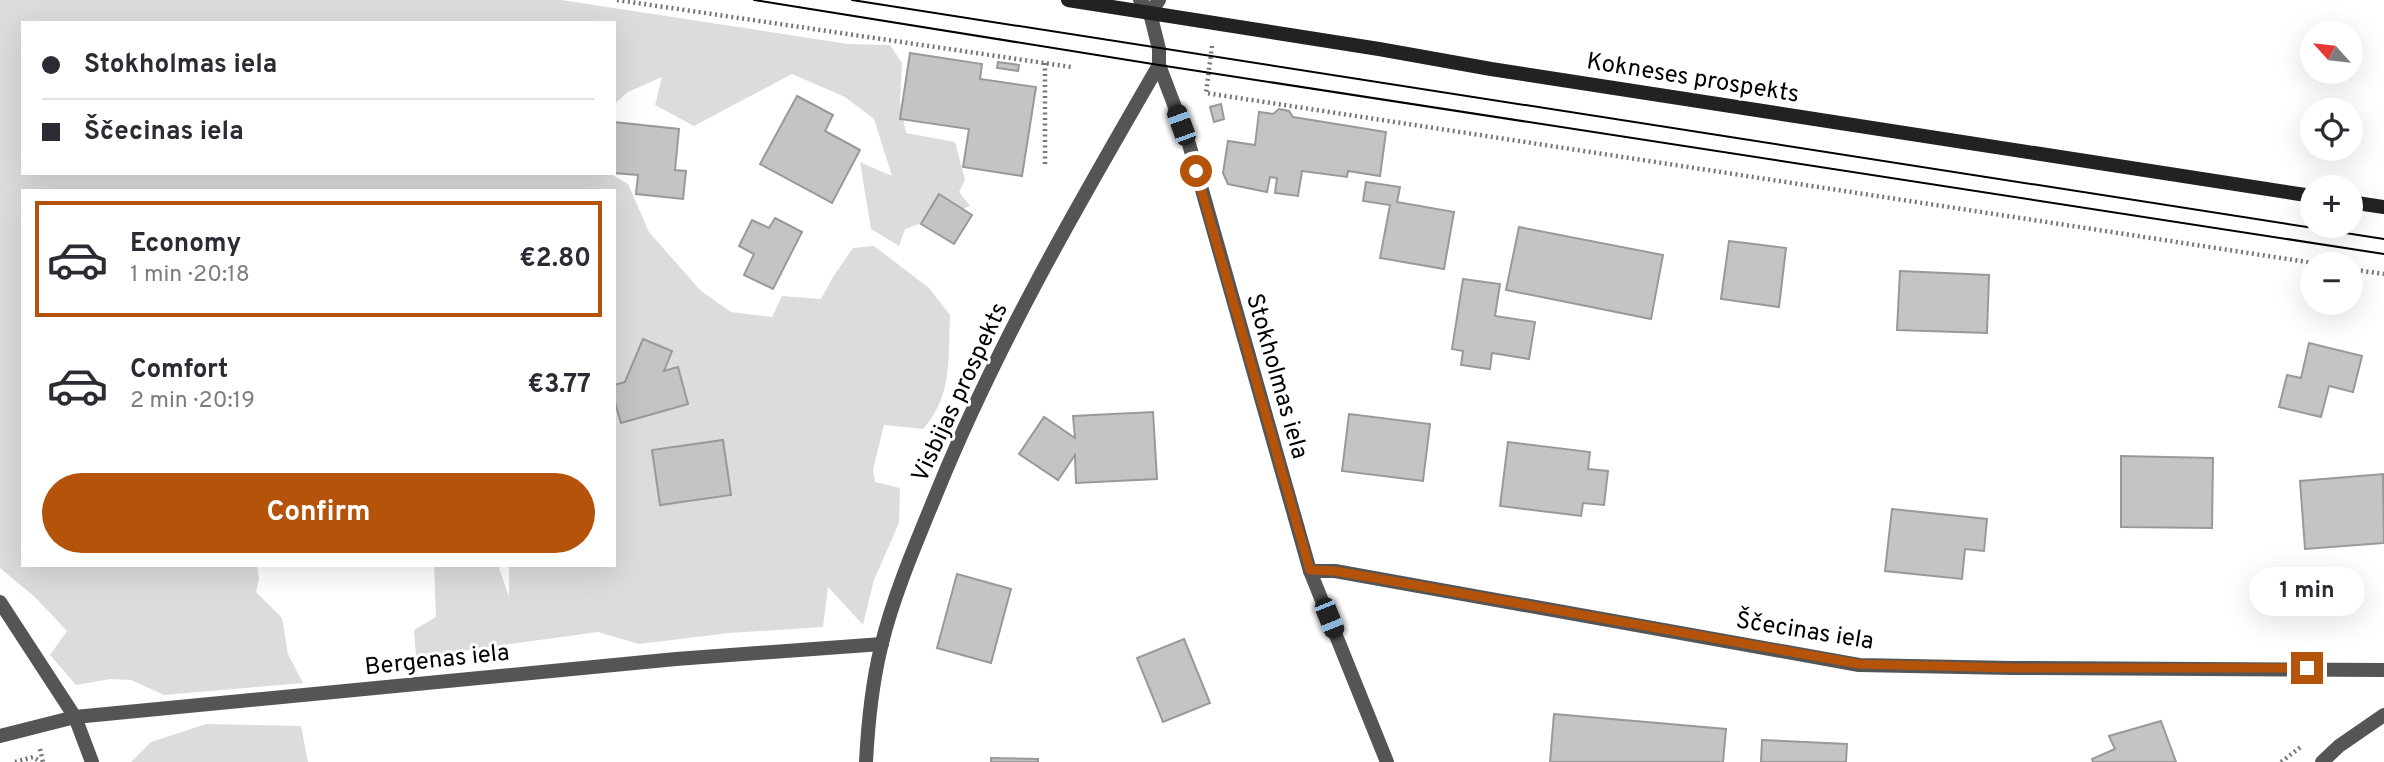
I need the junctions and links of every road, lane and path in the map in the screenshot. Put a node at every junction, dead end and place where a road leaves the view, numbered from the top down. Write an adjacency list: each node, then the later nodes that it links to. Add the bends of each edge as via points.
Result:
1 (617, 0): 6 (path)
2 (1068, 0): 5 (street, Kokneses prospekts)
3 (1140, 0): 5 (street, Stokholmas iela)
4 (1159, 0): 5 (street)
5 (1150, 13): 7 (street, Stokholmas iela); 11 (street, Kokneses prospekts)
6 (1045, 62): 8 (path); 10 (path)
7 (1159, 65): 17 (street, Stokholmas iela, via 1189,144); 19 (street, Visbijas prospekts, via 997,355 933,501)
8 (1071, 67)
9 (1206, 93): 14 (path)
10 (1045, 167)
11 (2300, 194)
12 (2363, 204): 13 (street)
13 (2384, 207)
14 (2300, 261)
15 (2363, 271): 16 (path)
16 (2384, 274)
17 (1310, 570): 20 (street, Ščecinas iela, via 1859,664); 28 (street, Stokholmas iela)
18 (0, 602): 22 (street)
19 (882, 644): 22 (street, Bergenas iela, via 676,659); 27 (street, Visbijas prospekts)
20 (2384, 670)
21 (2384, 715): 29 (street)
22 (75, 717): 23 (street, Bergenas iela); 26 (street)
23 (0, 736)
24 (15, 762): 25 (path, via 33,757)
25 (40, 762)
26 (92, 762)
27 (866, 762)
28 (1387, 762)
29 (2322, 762)

